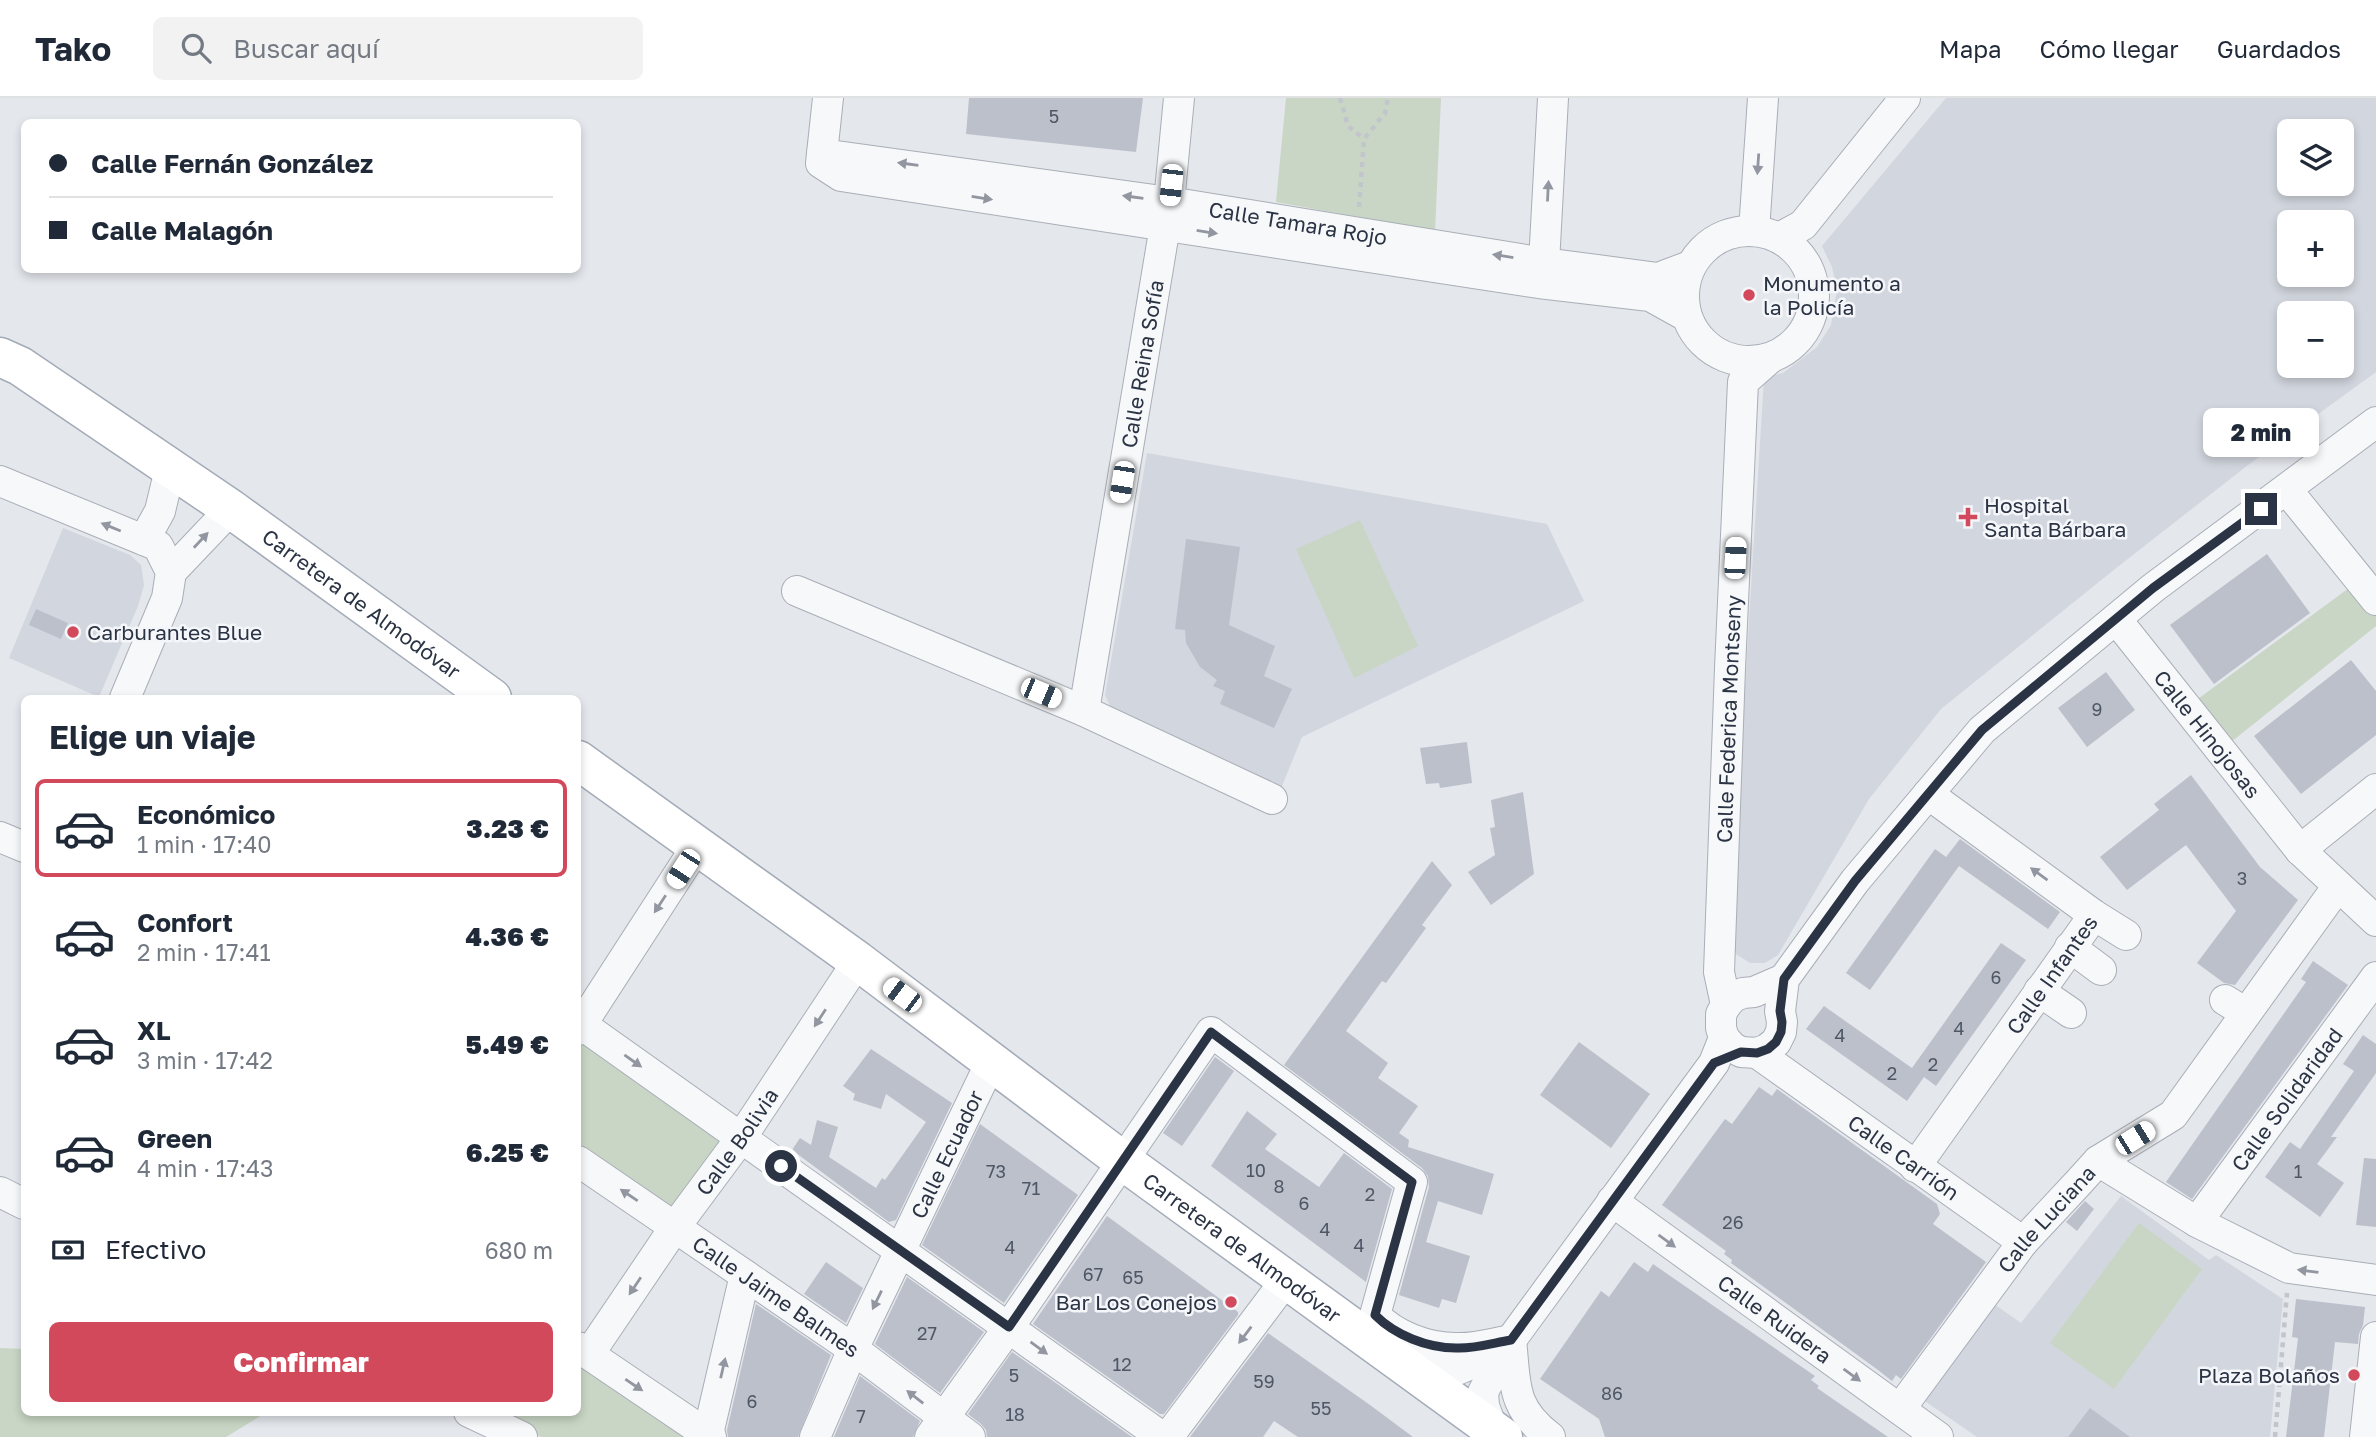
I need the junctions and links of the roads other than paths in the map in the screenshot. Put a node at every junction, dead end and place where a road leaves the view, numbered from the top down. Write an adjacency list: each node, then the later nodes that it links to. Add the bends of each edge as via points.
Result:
1 (828, 98): 6 (street)
2 (1180, 98): 7 (street, Calle Reina Sofía)
3 (1553, 98): 10 (street, one-way to 3)
4 (1763, 98): 8 (street, one-way to 8)
5 (1905, 98): 8 (street)
6 (822, 153): 7 (street, Calle Tamara Rojo, one-way to 6); 7 (street, Calle Tamara Rojo, one-way to 7, via 821,163 841,176)
7 (1167, 214): 10 (street, Calle Tamara Rojo, one-way to 10); 10 (street, Calle Tamara Rojo, one-way to 7, via 1357,232); 28 (street, Calle Reina Sofía)
8 (1784, 237): 9 (street, via 1729,234 1706,246); 14 (street, via 1811,276 1814,302 1807,327 1791,346)
9 (1690, 266): 10 (street, Calle Tamara Rojo, via 1658,278); 11 (street, via 1683,291)
10 (1541, 273): 11 (street, Calle Tamara Rojo, via 1650,296)
11 (1686, 316): 12 (street, via 1698,339)
12 (1718, 355): 14 (street, via 1743,362); 15 (street)
13 (0, 357): 17 (main road, Carretera de Almodóvar)
14 (1769, 359): 15 (street)
15 (1743, 382): 47 (street, Calle Federica Montseny, via 1719,972)
16 (2376, 422): 19 (street)
17 (170, 469): 20 (main road, Carretera de Almodóvar); 21 (street, via 160,510)
18 (0, 481): 21 (street, one-way to 18)
19 (2287, 490): 24 (street); 25 (street)
20 (231, 509): 22 (street, one-way to 20); 27 (main road, Carretera de Almodóvar)
21 (144, 540): 22 (street, via 159,546)
22 (171, 572): 26 (street, via 167,598)
23 (797, 591): 28 (street)
24 (2376, 600)
25 (2116, 619): 31 (street, via 1982,730); 36 (street, Calle Hinojosas)
26 (126, 695)
27 (488, 695)
28 (1084, 711): 32 (street)
29 (581, 762): 35 (main road, Carretera de Almodóvar)
30 (2376, 789): 36 (street)
31 (1928, 794): 38 (street, Calle Infantes, one-way to 31); 45 (street, via 1855,881)
32 (1272, 799)
33 (0, 837): 34 (street)
34 (21, 846)
35 (697, 846): 42 (main road, Carretera de Almodóvar); 50 (street, one-way to 50)
36 (2300, 850): 37 (street, Calle Hinojosas)
37 (2338, 886): 39 (street, Calle Hinojosas); 56 (street, Calle Luciana, via 2236,1006 2179,1086 2172,1115)
38 (2094, 915): 40 (street); 41 (street, Calle Infantes)
39 (2376, 921)
40 (2126, 935)
41 (2070, 947): 43 (street); 46 (street, Calle Infantes)
42 (858, 961): 53 (main road, Carretera de Almodóvar); 54 (street, Calle Bolivia, one-way to 54)
43 (2101, 970)
44 (2376, 977): 62 (street, Calle Solidaridad)
45 (1784, 979): 47 (street); 48 (street)
46 (2039, 991): 49 (street); 58 (street, Calle Infantes)
47 (1741, 996): 48 (street, via 1766,995); 52 (street, via 1721,1014 1721,1028)
48 (1780, 1011): 52 (street, via 1781,1032)
49 (2071, 1013)
50 (581, 1023)
51 (581, 1027): 54 (street, one-way to 54)
52 (1742, 1050): 58 (street, Calle Carrión, via 1784,1073); 60 (street)
53 (991, 1062): 55 (main road, Carretera de Almodóvar); 65 (street, Calle Ecuador)
54 (741, 1138): 63 (street, Calle Bolivia); 65 (street)
55 (1123, 1161): 68 (main road, Carretera de Almodóvar); 69 (street); 71 (street, via 1211,1032 1412,1182 1375,1315 1386,1326 1429,1345 1457,1349)
56 (2098, 1161): 62 (street); 64 (street, Calle Luciana)
57 (581, 1163): 63 (street, Calle Jaime Balmes, one-way to 57)
58 (1915, 1167): 64 (street, Calle Carrión)
59 (0, 1192): 61 (street)
60 (1612, 1201): 71 (street); 75 (street, Calle Ruidera, one-way to 75)
61 (21, 1202)
62 (2197, 1222): 67 (street, one-way to 62, via 2289,1268)
63 (675, 1227): 66 (street, Calle Jaime Balmes); 73 (street, Calle Bolivia, one-way to 73)
64 (2023, 1242): 75 (street, Calle Luciana)
65 (902, 1251): 69 (street); 72 (street, Calle Ecuador, one-way to 72)
66 (745, 1275): 72 (street, Calle Jaime Balmes); 80 (street, one-way to 66)
67 (2376, 1279)
68 (1286, 1280): 74 (main road, Carretera de Almodóvar); 85 (street, one-way to 85)
69 (1009, 1327): 77 (street); 84 (street, one-way to 84)
70 (2376, 1337): 87 (street)
71 (1511, 1340): 74 (street, via 1471,1366 1435,1377); 79 (street, via 1483,1392); 86 (street, via 1518,1399 1533,1424)
72 (853, 1349): 77 (street, Calle Jaime Balmes, one-way to 72); 82 (street, Calle Ecuador)
73 (583, 1351): 80 (street, one-way to 80)
74 (1430, 1385): 79 (main road, Carretera de Almodóvar)
75 (1900, 1409): 78 (street, Calle Ruidera)
76 (477, 1416): 81 (street)
77 (936, 1428): 83 (street, Calle Jaime Balmes)
78 (1927, 1434)
79 (1495, 1435)
80 (709, 1436)
81 (522, 1437)
82 (815, 1437)
83 (970, 1437)
84 (1162, 1437)
85 (1168, 1437)
86 (1550, 1437)
87 (2365, 1437)

